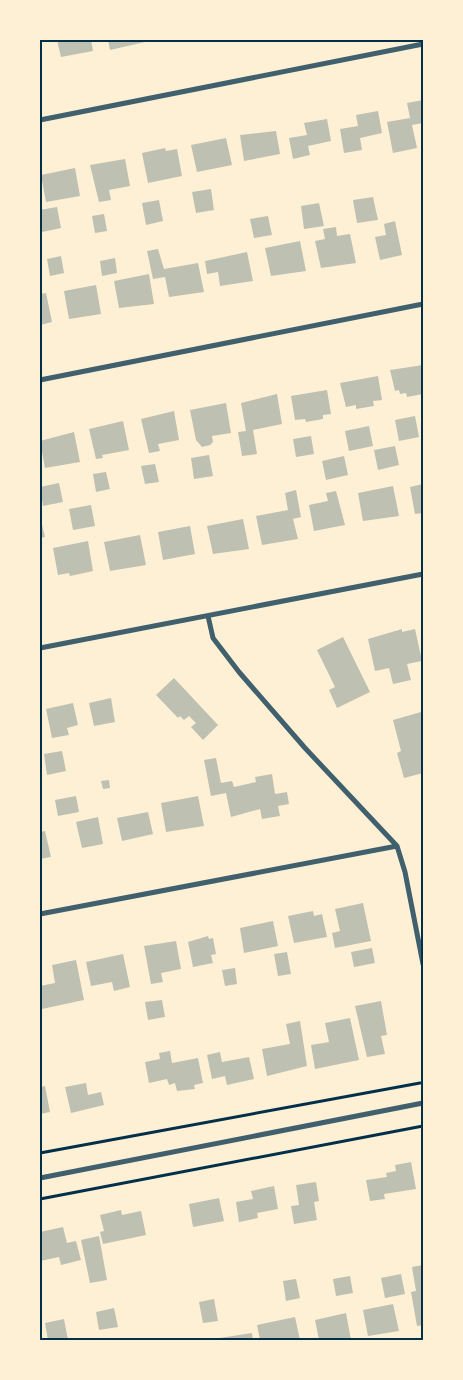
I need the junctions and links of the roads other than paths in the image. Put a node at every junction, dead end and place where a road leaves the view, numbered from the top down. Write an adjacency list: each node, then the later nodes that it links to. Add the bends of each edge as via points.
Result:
1 (423, 44): 2 (street)
2 (40, 120)
3 (423, 304): 4 (street)
4 (40, 380)
5 (423, 574): 6 (street)
6 (208, 616): 7 (street); 8 (street, via 213,638 239,672)
7 (40, 648)
8 (397, 846): 9 (street); 10 (street)
9 (40, 914)
10 (423, 964)
11 (423, 1103): 12 (street)
12 (40, 1178)

